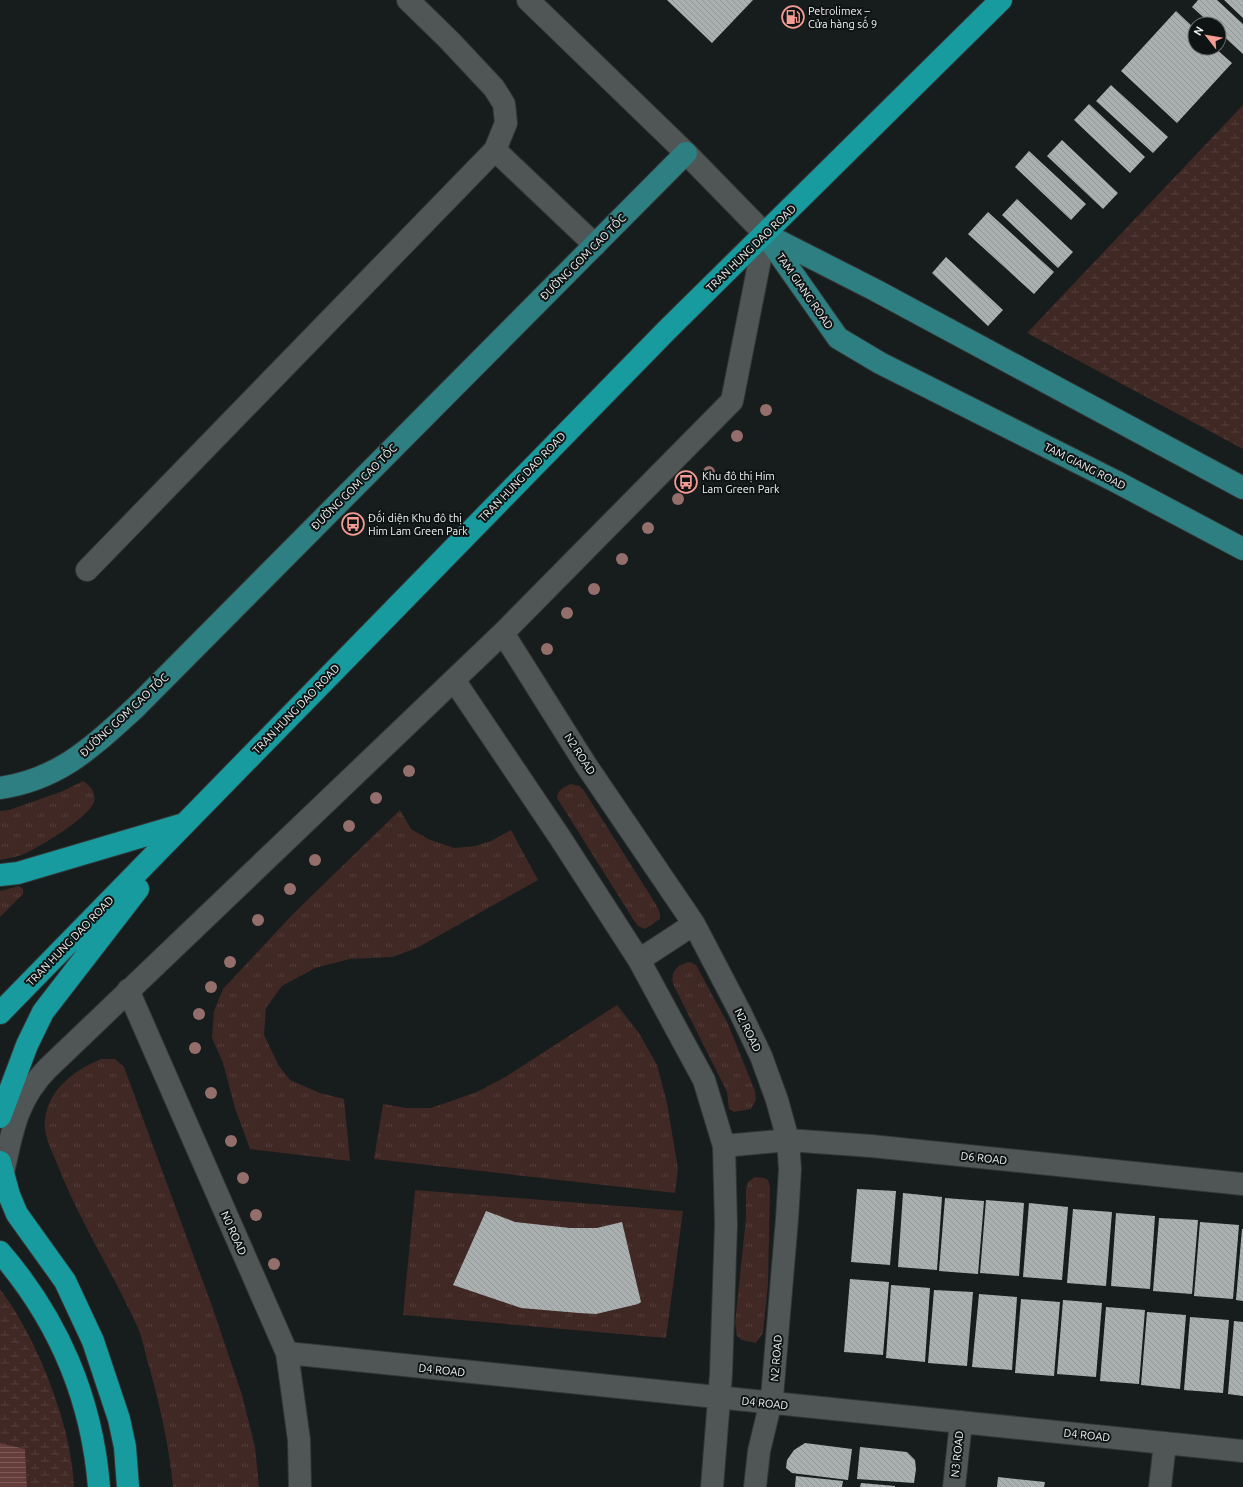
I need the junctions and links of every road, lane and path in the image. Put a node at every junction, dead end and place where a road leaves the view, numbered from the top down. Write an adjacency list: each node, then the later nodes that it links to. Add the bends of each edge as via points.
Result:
1 (408, 0): 4 (street, via 494,88 504,104 506,123)
2 (528, 0): 5 (street)
3 (1001, 0): 6 (highway, TRAN HUNG DAO ROAD)
4 (495, 150): 7 (street); 10 (street)
5 (686, 153): 6 (street); 7 (main road, ĐƯỜNG GOM CAO TỐC)
6 (765, 234): 8 (main road, TAM GIANG ROAD, via 875,290); 9 (main road, TAM GIANG ROAD, via 838,338 880,363 1115,481); 11 (street, via 732,401); 14 (highway, TRAN HUNG DAO ROAD, via 666,330)
7 (595, 245): 13 (main road, ĐƯỜNG GOM CAO TỐC, via 140,702 88,751 58,770 19,785)
8 (1243, 488)
9 (1243, 549)
10 (87, 570)
11 (503, 632): 12 (street); 16 (street, N2 ROAD, via 586,765)
12 (454, 680): 17 (street); 18 (street)
13 (0, 788)
14 (190, 818): 15 (highway, via 18,873); 19 (highway, TRAN HUNG DAO ROAD); 20 (highway, via 44,1012 27,1044)
15 (0, 875)
16 (694, 924): 17 (street); 21 (street, N2 ROAD, via 761,1056)
17 (639, 960): 22 (street, via 704,1080)
18 (128, 990): 23 (street, via 34,1082 23,1100); 26 (street, N0 ROAD)
19 (0, 1013)
20 (0, 1117)
21 (788, 1140): 22 (street, D6 ROAD); 24 (street, D6 ROAD, via 871,1146); 28 (street, N2 ROAD, via 790,1170 787,1219)
22 (724, 1146): 27 (street, via 726,1224)
23 (1, 1168): 33 (highway, via 18,1214 65,1281 93,1341 119,1419)
24 (1243, 1184)
25 (0, 1252): 32 (highway, via 31,1290 70,1365 88,1425)
26 (287, 1354): 27 (street, D4 ROAD); 34 (street, N0 ROAD, via 299,1440)
27 (720, 1398): 28 (street, D4 ROAD); 35 (street)
28 (771, 1404): 29 (street, D4 ROAD); 36 (street, N2 ROAD, via 759,1451)
29 (960, 1422): 30 (street, D4 ROAD); 37 (street, N3 ROAD)
30 (1165, 1443): 31 (street, D4 ROAD); 38 (street)
31 (1243, 1450)
32 (99, 1487)
33 (128, 1487)
34 (300, 1487)
35 (712, 1487)
36 (755, 1487)
37 (954, 1487)
38 (1160, 1487)

